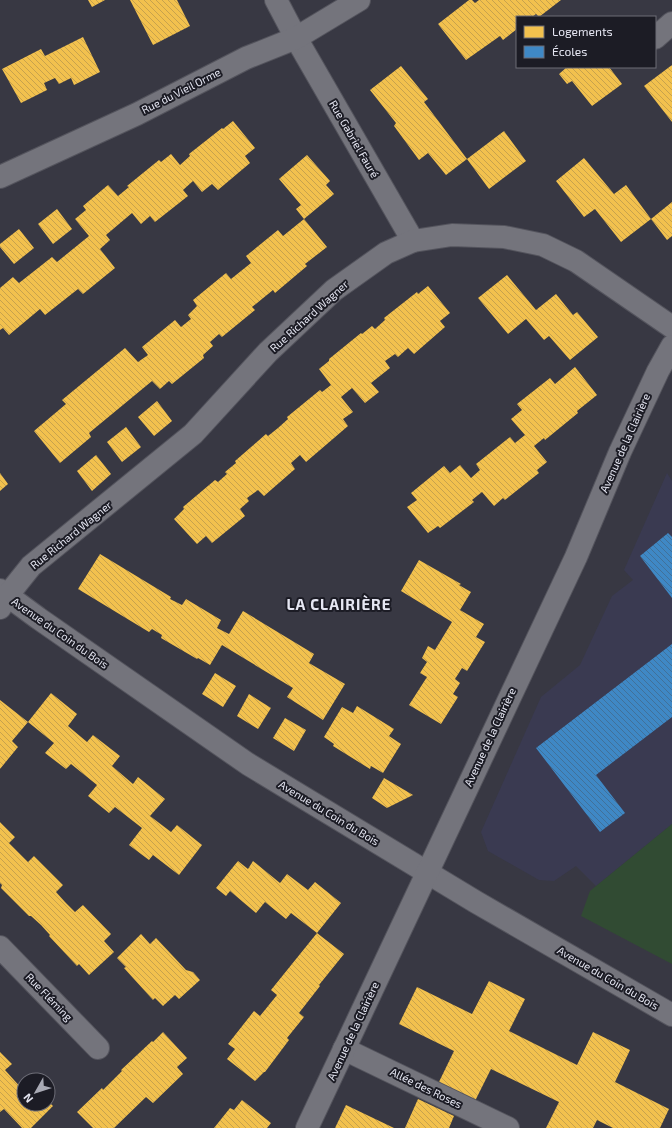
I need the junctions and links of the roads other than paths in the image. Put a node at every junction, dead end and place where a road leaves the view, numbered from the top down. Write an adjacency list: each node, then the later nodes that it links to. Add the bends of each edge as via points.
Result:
1 (276, 0): 5 (street, Rue Gabriel Fauré)
2 (359, 0): 5 (street, Rue du Vieil Orme)
3 (672, 23): 4 (street)
4 (656, 37)
5 (296, 38): 6 (street, Rue du Vieil Orme, via 246,58 136,114); 7 (street, Rue Gabriel Fauré)
6 (0, 177)
7 (412, 241): 8 (street, Rue Richard Wagner, via 452,235 504,237 542,245 576,261); 10 (street, Rue Richard Wagner, via 386,253 334,290 268,352 193,434 31,566)
8 (672, 327)
9 (672, 346): 11 (street, Avenue de la Clairière, via 620,452 576,557)
10 (2, 598): 11 (street, Avenue du Coin du Bois, via 248,764)
11 (428, 874): 13 (street, Avenue du Coin du Bois); 15 (street, Avenue de la Clairière)
12 (0, 947): 14 (street, Rue Fléming)
13 (672, 1015)
14 (98, 1048)
15 (344, 1049): 16 (street, Avenue de la Clairière); 17 (street, Allée des Roses)
16 (307, 1128)
17 (508, 1128)

